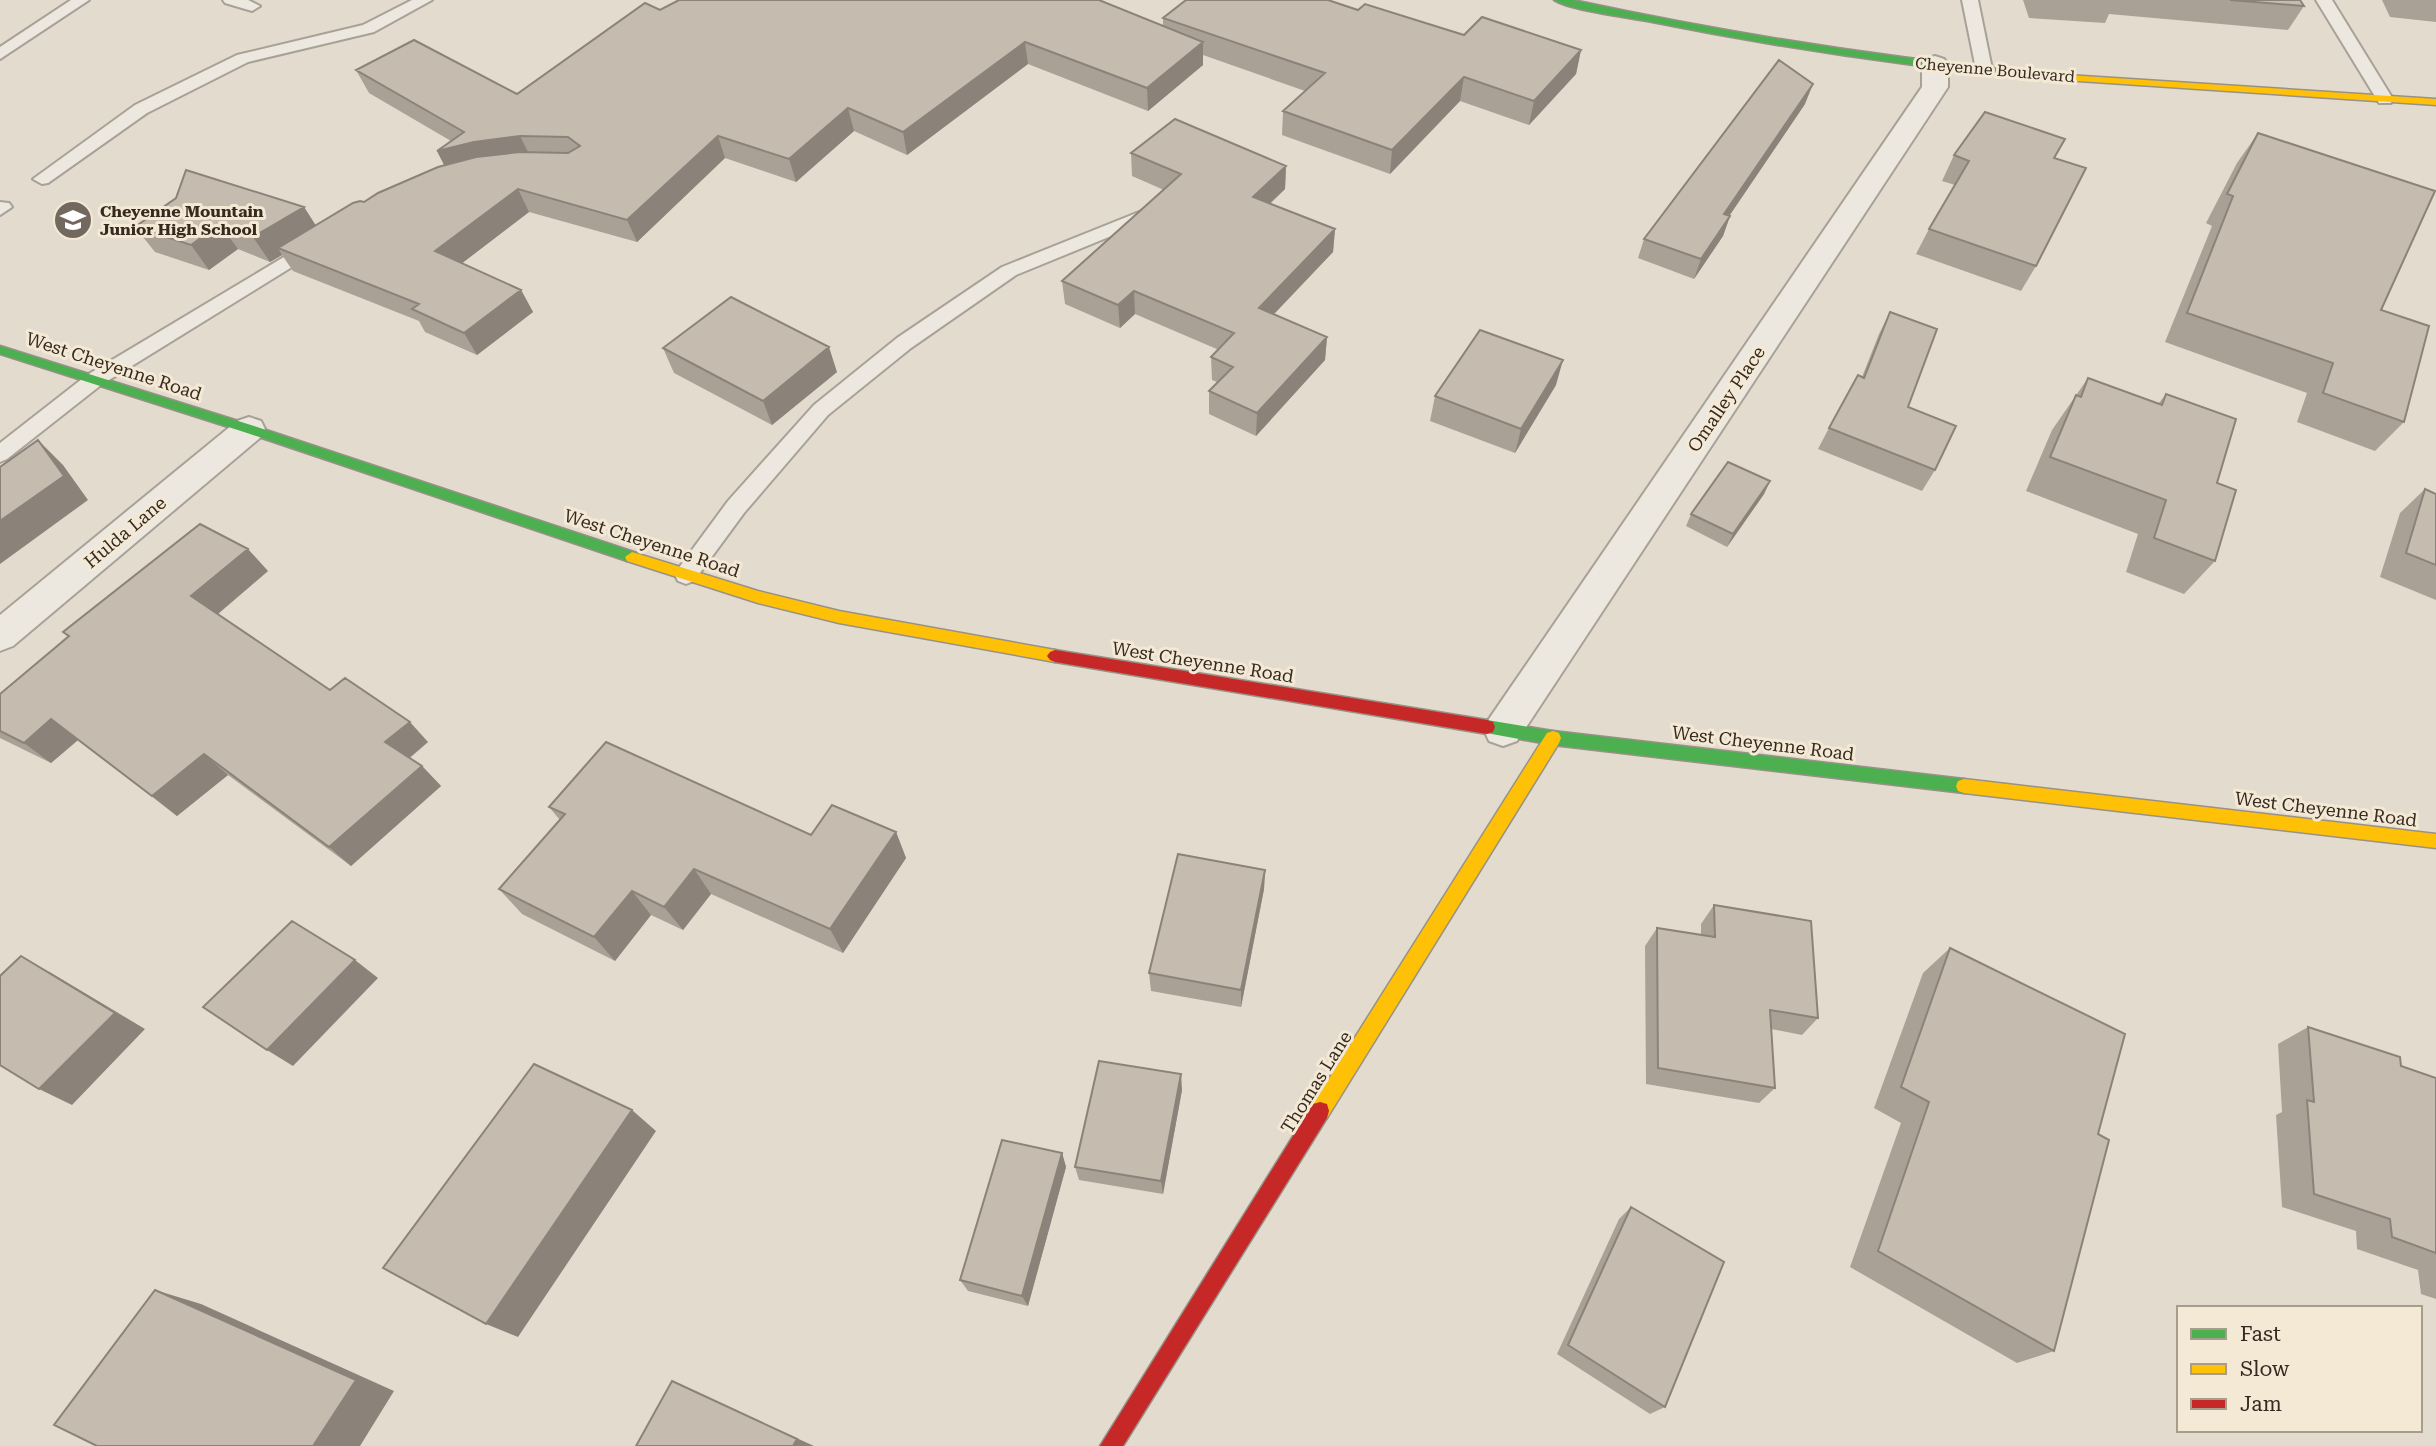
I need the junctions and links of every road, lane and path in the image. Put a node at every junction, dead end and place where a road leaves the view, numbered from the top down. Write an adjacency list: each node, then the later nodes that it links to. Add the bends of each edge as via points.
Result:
1 (81, 0): 8 (lane)
2 (230, 0): 7 (lane)
3 (424, 0): 13 (lane, via 368,29 243,58 141,109)
4 (1559, 0): 9 (main road, Cheyenne Boulevard, via 1807,49)
5 (1970, 0): 10 (lane)
6 (2324, 0): 11 (lane)
7 (252, 6)
8 (0, 54)
9 (1935, 64): 10 (main road, Cheyenne Boulevard); 22 (street, Omalley Place, via 1935,87)
10 (1983, 69): 11 (main road, Cheyenne Boulevard)
11 (2385, 99): 12 (main road, Cheyenne Boulevard)
12 (2436, 102)
13 (42, 179)
14 (1154, 212): 20 (lane, via 1009,271 904,343 821,410 736,507)
15 (331, 234): 17 (lane)
16 (0, 350): 17 (main road, West Cheyenne Road)
17 (94, 380): 18 (main road, West Cheyenne Road); 19 (lane)
18 (249, 429): 20 (main road, West Cheyenne Road); 21 (street, Hulda Lane)
19 (0, 454)
20 (686, 575): 22 (main road, West Cheyenne Road, via 839,617 1141,672)
21 (0, 636)
22 (1503, 730): 23 (main road, West Cheyenne Road)
23 (1553, 738): 24 (main road, West Cheyenne Road); 25 (main road, Thomas Lane)
24 (2436, 841)
25 (1111, 1446)

